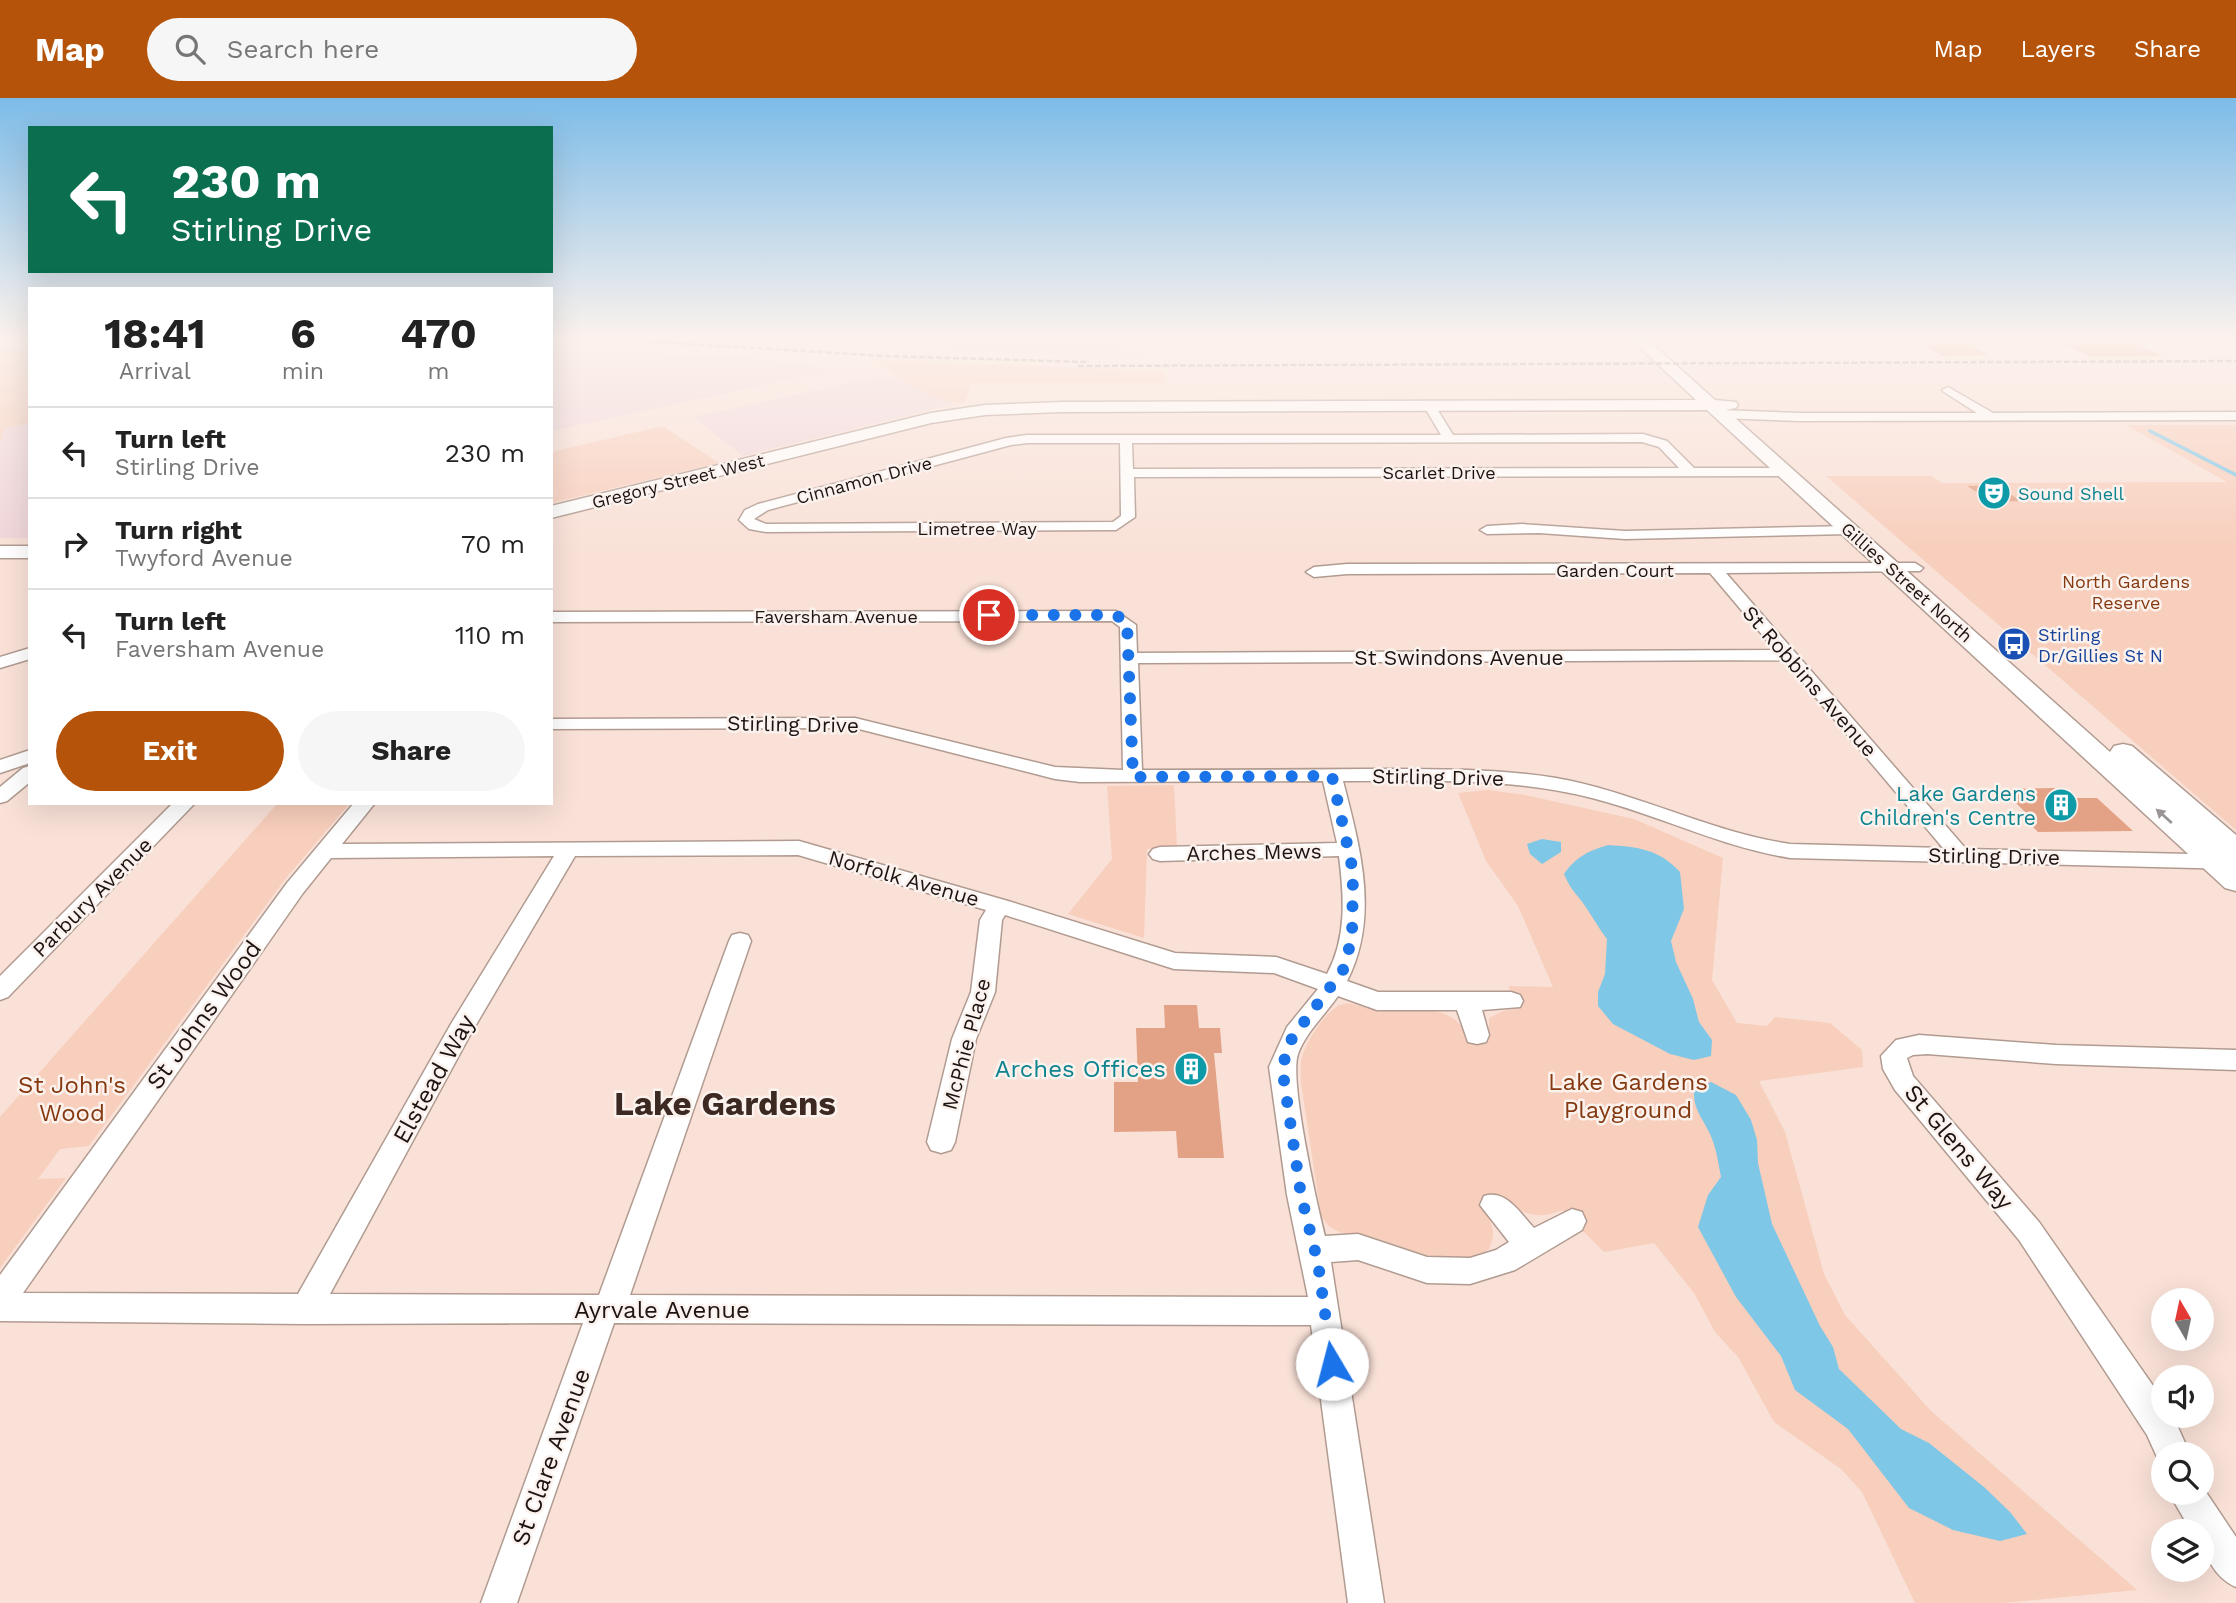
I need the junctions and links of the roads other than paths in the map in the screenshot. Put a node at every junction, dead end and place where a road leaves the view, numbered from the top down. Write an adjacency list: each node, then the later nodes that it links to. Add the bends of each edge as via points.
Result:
1 (990, 410): 15 (main road, Gregory Street West, via 886,429)
2 (1433, 410): 9 (street)
3 (1678, 410): 5 (main road, Gregory Street West)
4 (1981, 410): 7 (street)
5 (1729, 412): 7 (street, via 1800,417); 11 (main road, Gillies Street North); 21 (main road, Gillies Street North)
6 (2236, 416): 7 (street)
7 (1992, 417)
8 (1389, 438): 9 (street, Cinnamon Drive); 10 (street, Cinnamon Drive); 14 (street)
9 (1449, 438): 12 (street, Cinnamon Drive, via 1645,438 1664,445)
10 (1126, 439): 13 (street, Limetree Way); 16 (street, Cinnamon Drive, via 1010,441 763,507)
11 (1779, 467): 12 (street, Scarlet Drive); 18 (main road, Gillies Street North)
12 (1689, 471): 14 (street, Scarlet Drive)
13 (1127, 472): 14 (street, Scarlet Drive); 16 (street, Limetree Way, via 1128,519 1110,527 766,528)
14 (1405, 472)
15 (553, 512)
16 (746, 520)
17 (1487, 530): 18 (street)
18 (1850, 530): 21 (main road, Gillies Street North)
19 (0, 552): 20 (main road)
20 (28, 552)
21 (1903, 568): 22 (street, Garden Court); 43 (main road, Gillies Street North)
22 (1715, 569): 23 (street, Garden Court); 26 (street, St Robbins Avenue)
23 (1314, 572)
24 (553, 617): 27 (street, Faversham Avenue, via 1104,615 1120,617 1128,625)
25 (28, 654): 28 (street)
26 (1788, 655): 27 (street, St Swindons Avenue); 42 (street, St Robbins Avenue)
27 (1129, 658): 34 (street)
28 (0, 663)
29 (553, 724): 34 (street, Stirling Drive, via 855,723 1055,773)
30 (28, 757): 31 (street)
31 (0, 767)
32 (28, 774): 35 (street)
33 (1332, 776): 34 (street, Stirling Drive); 38 (street); 42 (street, Stirling Drive, via 1530,779 1614,797 1755,846)
34 (1133, 777)
35 (0, 797)
36 (183, 805): 47 (street, Parbury Avenue)
37 (364, 805): 40 (street, St Johns Wood)
38 (1349, 849): 41 (street, Arches Mews); 46 (street, via 1352,938 1346,964)
39 (568, 850): 40 (street, Norfolk Avenue); 44 (street, Norfolk Avenue, via 799,848); 59 (street, Elstead Way, via 460,1031)
40 (326, 851): 57 (street, St Johns Wood)
41 (1160, 854)
42 (1961, 856): 43 (street, Stirling Drive)
43 (2231, 864)
44 (1000, 906): 46 (street, Norfolk Avenue, via 1165,959 1276,965); 52 (street, McPhie Place, via 991,920 983,992 964,1039)
45 (740, 941): 60 (street, St Clare Avenue)
46 (1333, 986): 49 (street, Norfolk Avenue, via 1377,1001); 56 (street, via 1292,1038 1282,1067 1301,1195)
47 (0, 991)
48 (1511, 1001): 49 (street, Norfolk Avenue)
49 (1467, 1002): 50 (street)
50 (1477, 1035)
51 (2236, 1060): 62 (street, St Glens Way, via 2021,1054 1925,1045 1903,1047 1894,1056 1904,1083 2041,1247)
52 (941, 1142)
53 (1493, 1205): 55 (street)
54 (1572, 1221): 55 (street)
55 (1531, 1245): 56 (street, via 1496,1264 1459,1272 1427,1270 1367,1248)
56 (1315, 1250): 61 (street)
57 (0, 1300)
58 (0, 1307): 59 (street, Ayrvale Avenue)
59 (305, 1310): 60 (street, Ayrvale Avenue)
60 (606, 1311): 61 (street, Ayrvale Avenue); 65 (street, St Clare Avenue)
61 (1325, 1311): 66 (street)
62 (2168, 1442)
63 (2194, 1505): 64 (street)
64 (2236, 1569)
65 (499, 1603)
66 (1366, 1603)

